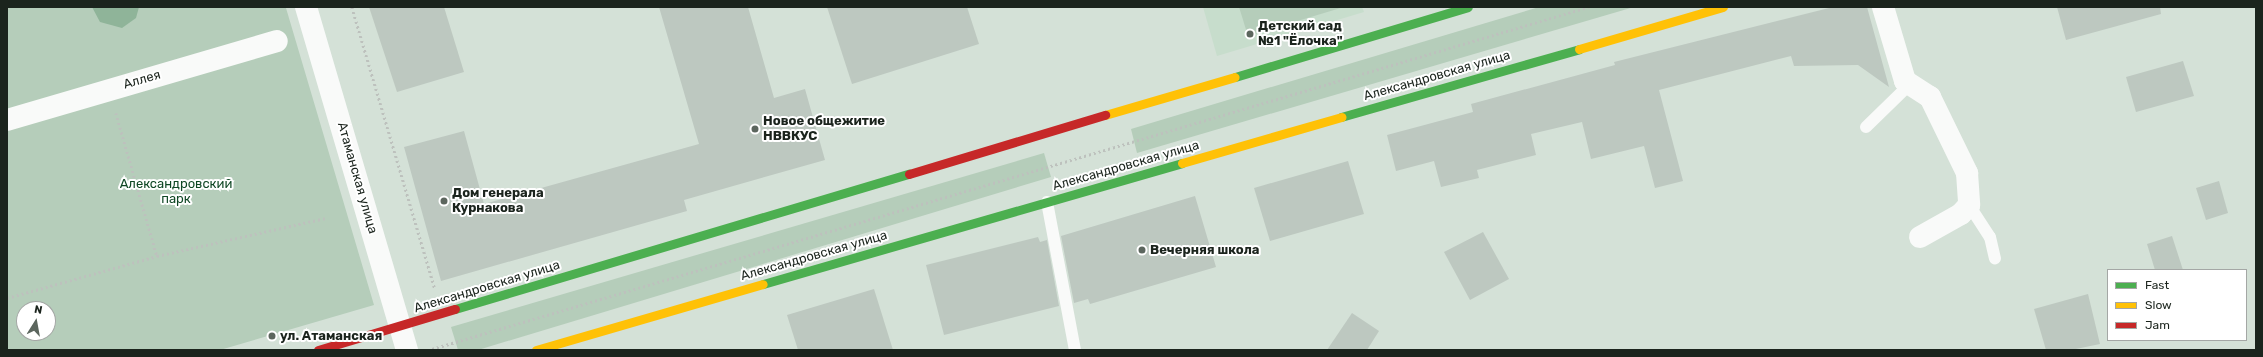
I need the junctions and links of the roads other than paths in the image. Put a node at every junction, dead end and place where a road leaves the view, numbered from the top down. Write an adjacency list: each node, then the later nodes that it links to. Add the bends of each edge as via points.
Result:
1 (306, 7): 13 (street, Атаманская улица)
2 (1468, 7): 13 (street, Александровская улица)
3 (1723, 7): 9 (street, Александровская улица)
4 (1883, 7): 6 (street, via 1905,81)
5 (277, 41): 7 (street, Аллея)
6 (1910, 84): 8 (lane); 10 (street, via 1930,97 1944,123 1967,173)
7 (7, 120)
8 (1866, 127)
9 (1047, 202): 16 (street, Александровская улица); 17 (lane)
10 (1969, 205): 11 (street, via 1961,214); 12 (lane, via 1990,236)
11 (1920, 237)
12 (1995, 258)
13 (400, 327): 14 (street, Александровская улица); 15 (street, Атаманская улица)
14 (318, 350)
15 (407, 350)
16 (536, 350)
17 (1075, 350)

